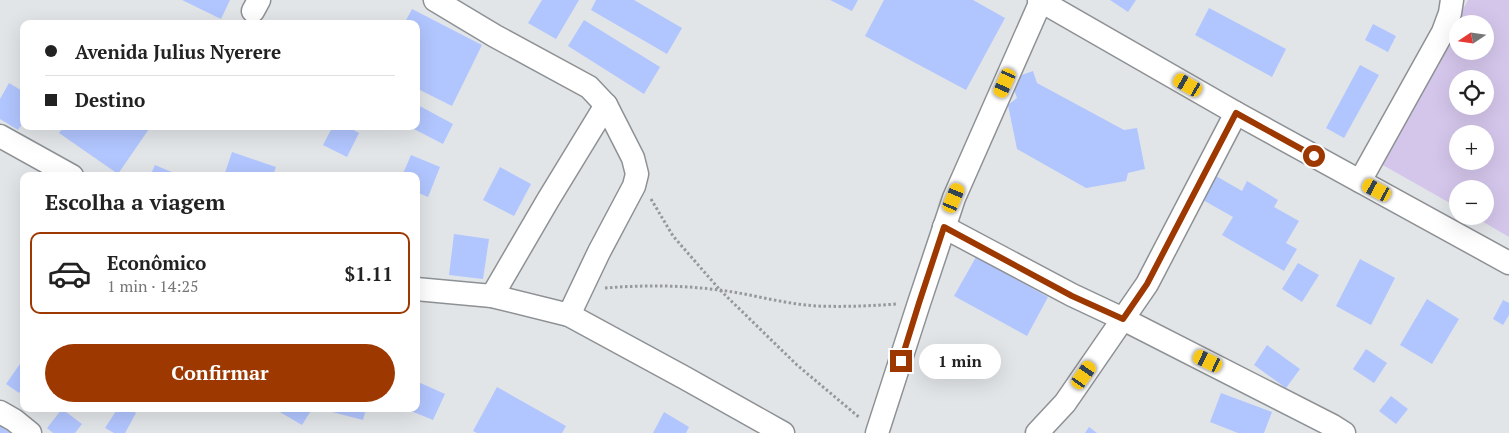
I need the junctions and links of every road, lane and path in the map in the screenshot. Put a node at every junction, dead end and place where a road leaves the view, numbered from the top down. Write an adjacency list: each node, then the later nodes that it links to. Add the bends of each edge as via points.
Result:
1 (1452, 0): 9 (street, via 1444,32)
2 (1040, 1): 5 (street); 10 (street)
3 (442, 2): 4 (street, via 495,36 589,87)
4 (606, 105): 8 (street, via 633,158); 14 (street)
5 (1236, 113): 9 (street); 17 (street, via 1147,284)
6 (0, 136): 7 (street)
7 (65, 172)
8 (637, 174): 13 (path, via 673,236); 16 (street, via 634,186)
9 (1360, 182): 11 (street)
10 (944, 227): 15 (street); 17 (street, via 1072,296)
11 (1509, 263)
12 (420, 289): 14 (street)
13 (720, 290): 15 (path, via 816,306); 16 (path, via 641,285 599,288); 19 (path, via 797,365)
14 (492, 296): 16 (street)
15 (919, 303): 19 (street)
16 (573, 307): 18 (street, via 686,378)
17 (1123, 319): 20 (street, via 1065,403); 21 (street)
18 (783, 433)
19 (877, 433)
20 (1038, 433)
21 (1344, 433)

